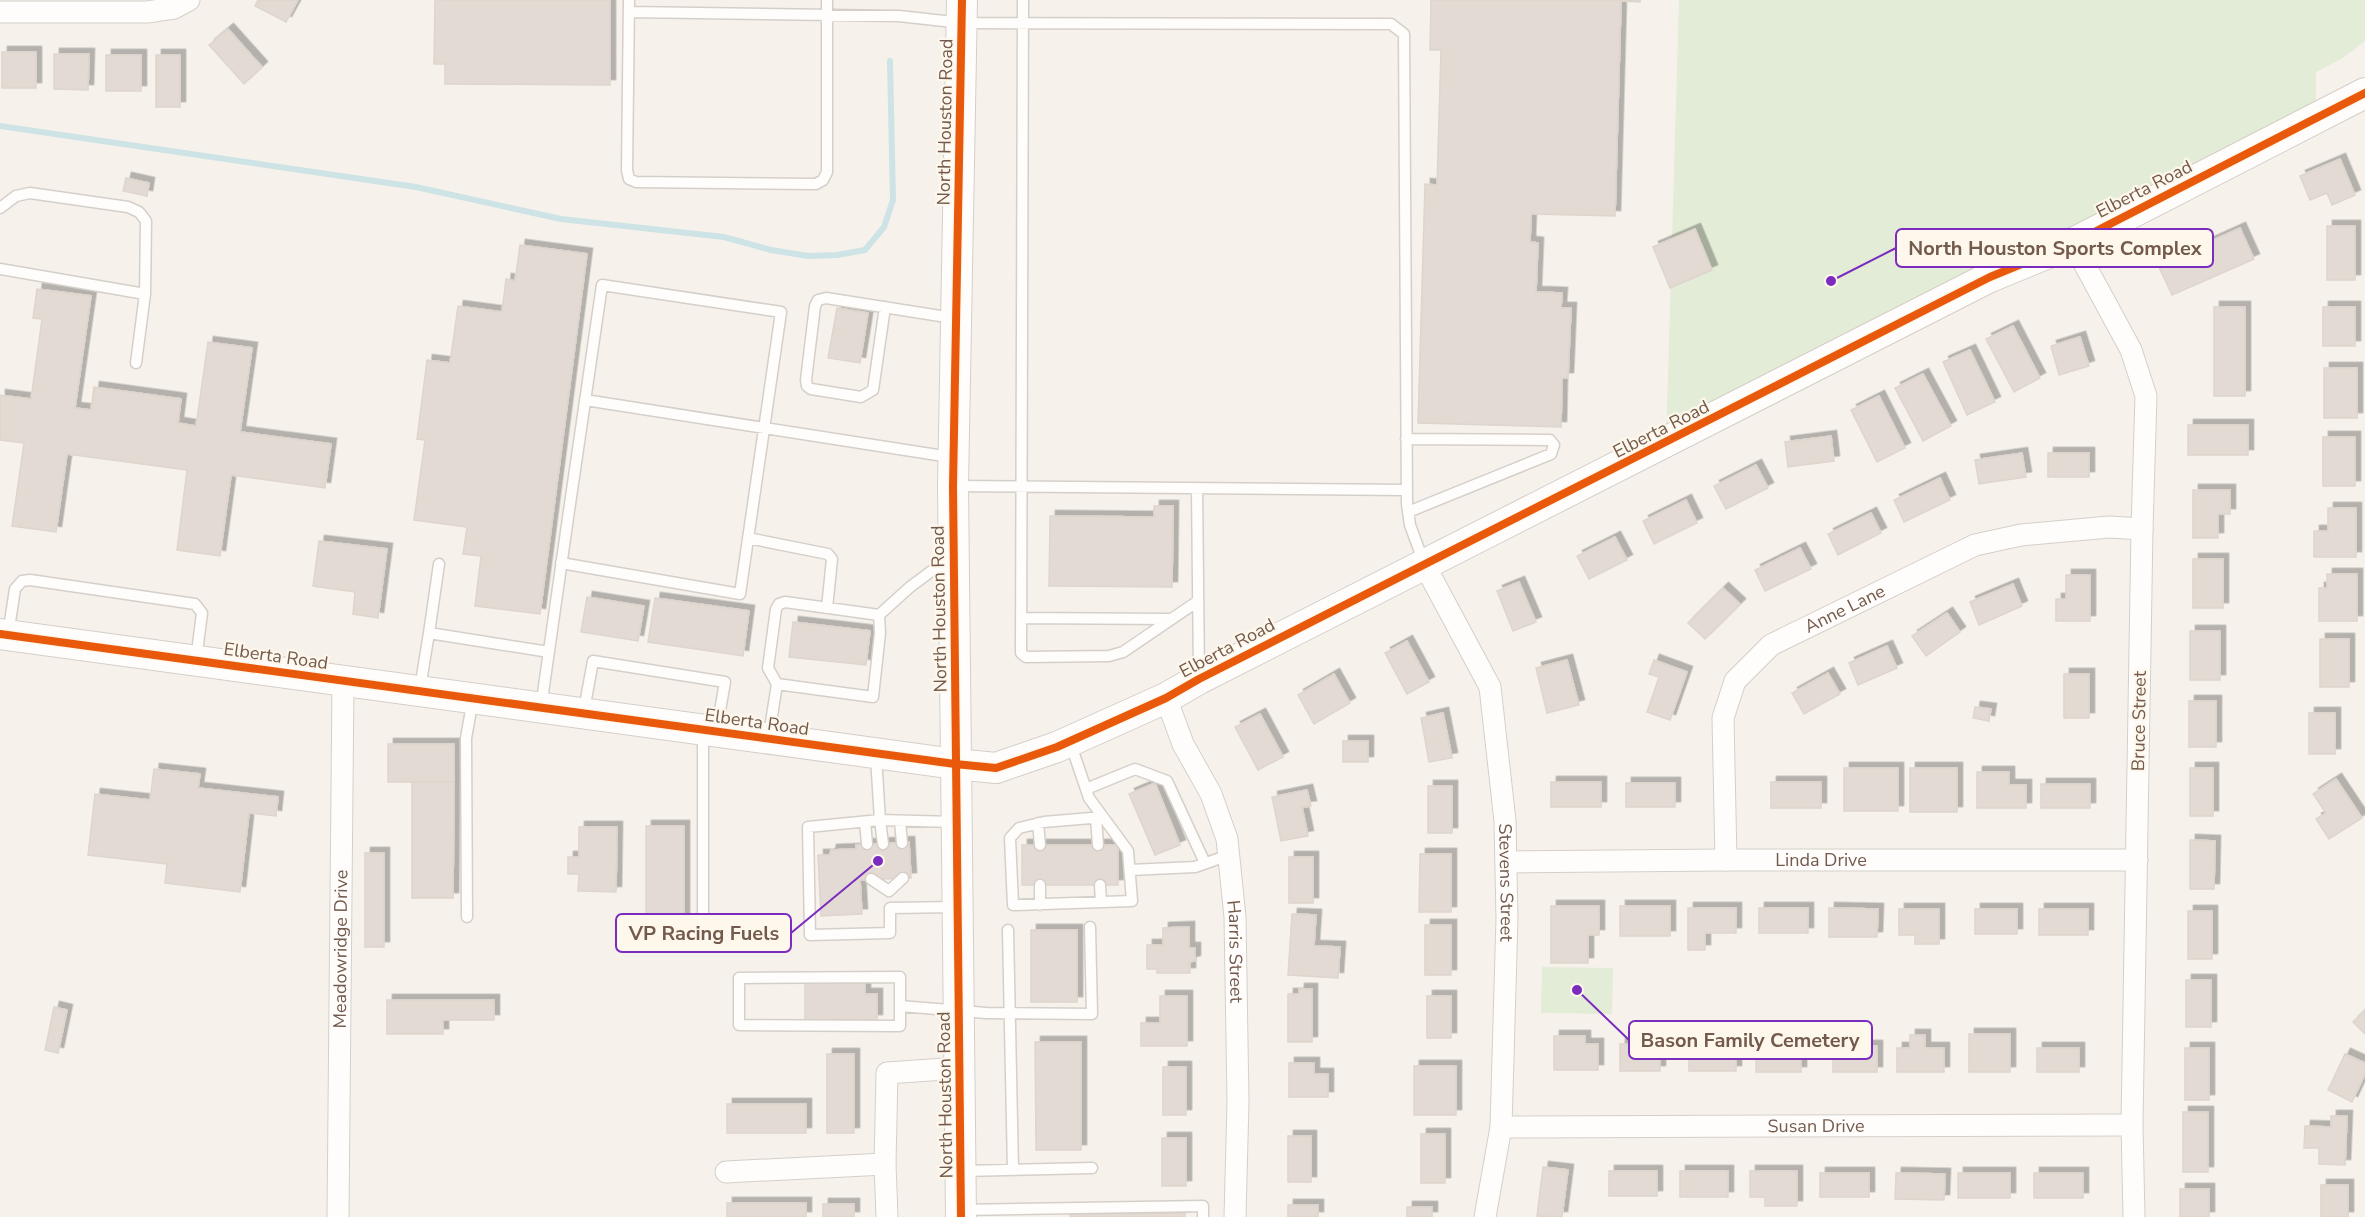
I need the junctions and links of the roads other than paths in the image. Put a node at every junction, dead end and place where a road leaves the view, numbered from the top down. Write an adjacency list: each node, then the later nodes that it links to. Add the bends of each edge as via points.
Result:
1 (189, 0): 5 (street, via 174,8 147,12)
2 (629, 0): 6 (lane)
3 (827, 0): 8 (lane)
4 (1023, 0): 9 (lane)
5 (0, 12)
6 (629, 12): 8 (lane); 8 (lane, via 627,170 629,178 636,182 816,184 823,180 827,172)
7 (962, 12): 8 (lane); 9 (lane); 16 (street, North Houston Road)
8 (827, 16)
9 (1023, 23): 20 (lane, via 1391,24 1399,28 1404,34); 22 (lane)
10 (2365, 93): 12 (street, Elberta Road)
11 (0, 208): 14 (lane, via 16,196 30,193 128,207 139,212 146,221)
12 (2073, 243): 26 (street, Bruce Street, via 2131,350 2146,396); 31 (street, Elberta Road, via 1990,277)
13 (0, 269): 14 (lane)
14 (145, 294): 17 (lane)
15 (885, 307): 15 (lane, via 818,300 807,386 861,397 873,390); 16 (lane)
16 (956, 319): 21 (street, North Houston Road)
17 (136, 363)
18 (585, 399): 19 (lane); 19 (lane, via 602,285 781,312); 29 (lane)
19 (764, 427): 21 (lane); 27 (lane)
20 (1406, 440): 24 (lane); 25 (lane, via 1550,440 1554,445 1551,454)
21 (953, 472): 22 (lane); 28 (street, North Houston Road)
22 (1021, 486): 23 (lane); 35 (lane)
23 (1197, 488): 24 (lane); 32 (lane)
24 (1406, 490): 25 (lane)
25 (1408, 512): 31 (lane)
26 (2142, 529): 67 (street, Anne Lane, via 2109,527 2021,535 1975,545 1771,645 1735,681 1723,718); 68 (street, Bruce Street)
27 (747, 538): 29 (lane, via 740,594); 33 (lane, via 828,554 832,559)
28 (953, 555): 34 (lane); 53 (street, North Houston Road)
29 (561, 563): 39 (lane)
30 (439, 564): 37 (lane)
31 (1424, 564): 41 (street, Elberta Road); 69 (street, Stevens Street, via 1490,687)
32 (1198, 601): 36 (lane); 41 (lane)
33 (827, 608): 34 (lane); 43 (lane, via 779,604 768,668)
34 (879, 615): 43 (lane, via 873,697)
35 (1021, 618): 36 (lane); 36 (lane, via 1021,653 1026,657 1109,656 1122,652)
36 (1171, 619)
37 (429, 633): 39 (lane); 44 (lane)
38 (4, 634): 40 (street, Elberta Road); 40 (lane, via 15,589 22,581 30,580 195,604 202,613)
39 (549, 652): 47 (lane)
40 (196, 660): 42 (street, Elberta Road)
41 (1198, 679): 46 (street, Elberta Road)
42 (343, 681): 44 (street, Elberta Road); 99 (street, Meadowridge Drive)
43 (777, 684): 50 (lane)
44 (419, 691): 45 (street, Elberta Road)
45 (473, 698): 47 (street, Elberta Road); 82 (lane, via 466,738)
46 (1166, 698): 51 (street, Elberta Road); 66 (street, Harris Street, via 1183,744 1211,794)
47 (541, 707): 48 (street, Elberta Road)
48 (584, 714): 49 (street, Elberta Road); 49 (lane, via 593,661 724,682)
49 (710, 731): 50 (street, Elberta Road); 84 (lane)
50 (769, 739): 52 (street, Elberta Road)
51 (1070, 742): 53 (street, Elberta Road, via 996,768); 54 (lane)
52 (876, 753): 53 (street, Elberta Road); 56 (lane)
53 (955, 764): 59 (street, North Houston Road)
54 (1086, 789): 55 (lane); 70 (lane, via 1135,770 1167,781)
55 (1100, 818): 60 (lane); 65 (lane); 71 (lane, via 1128,851)
56 (880, 820): 57 (lane); 58 (lane); 63 (lane)
57 (900, 821): 59 (lane); 61 (lane)
58 (865, 822): 62 (lane); 81 (lane, via 808,827 810,935 890,933)
59 (956, 822): 80 (street, North Houston Road)
60 (1038, 823): 64 (lane); 79 (lane, via 1019,828 1011,838 1013,905)
61 (902, 843)
62 (867, 844)
63 (883, 844)
64 (1040, 844)
65 (1098, 844)
66 (1229, 855): 70 (lane); 102 (street, Harris Street, via 1235,917)
67 (1726, 860): 68 (street, Linda Drive); 69 (street, Linda Drive)
68 (2137, 860): 90 (street, Bruce Street)
69 (1506, 862): 91 (street, Stevens Street)
70 (1205, 863): 71 (lane, via 1195,867)
71 (1130, 870): 78 (lane, via 1132,901)
72 (887, 878): 77 (lane)
73 (903, 878): 77 (lane)
74 (871, 879): 77 (lane)
75 (1040, 885): 79 (lane)
76 (1100, 885): 78 (lane)
77 (889, 891): 81 (lane)
78 (1101, 902): 79 (lane)
79 (1040, 905)
80 (957, 907): 81 (lane); 87 (street, North Houston Road)
81 (890, 908)
82 (468, 916)
83 (1090, 927): 88 (lane, via 1092,1014)
84 (703, 929)
85 (1008, 930): 88 (lane)
86 (900, 1006): 86 (lane, via 900,977 739,978 739,1025 900,1026); 87 (lane)
87 (958, 1011): 88 (lane); 89 (street, North Houston Road)
88 (1009, 1014): 94 (lane)
89 (959, 1068): 92 (street, via 887,1073); 95 (street, North Houston Road)
90 (2132, 1125): 91 (street, Susan Drive); 104 (street, Bruce Street)
91 (1501, 1127): 103 (street, Stevens Street)
92 (885, 1164): 96 (street); 100 (street)
93 (1092, 1168): 94 (lane)
94 (1013, 1170): 95 (lane)
95 (961, 1171): 97 (street, North Houston Road)
96 (726, 1172)
97 (961, 1213): 98 (lane)
98 (1039, 1213): 101 (lane, via 1203,1206)
99 (338, 1217)
100 (887, 1217)
101 (1203, 1217)
102 (1235, 1217)
103 (1485, 1217)
104 (2134, 1217)

